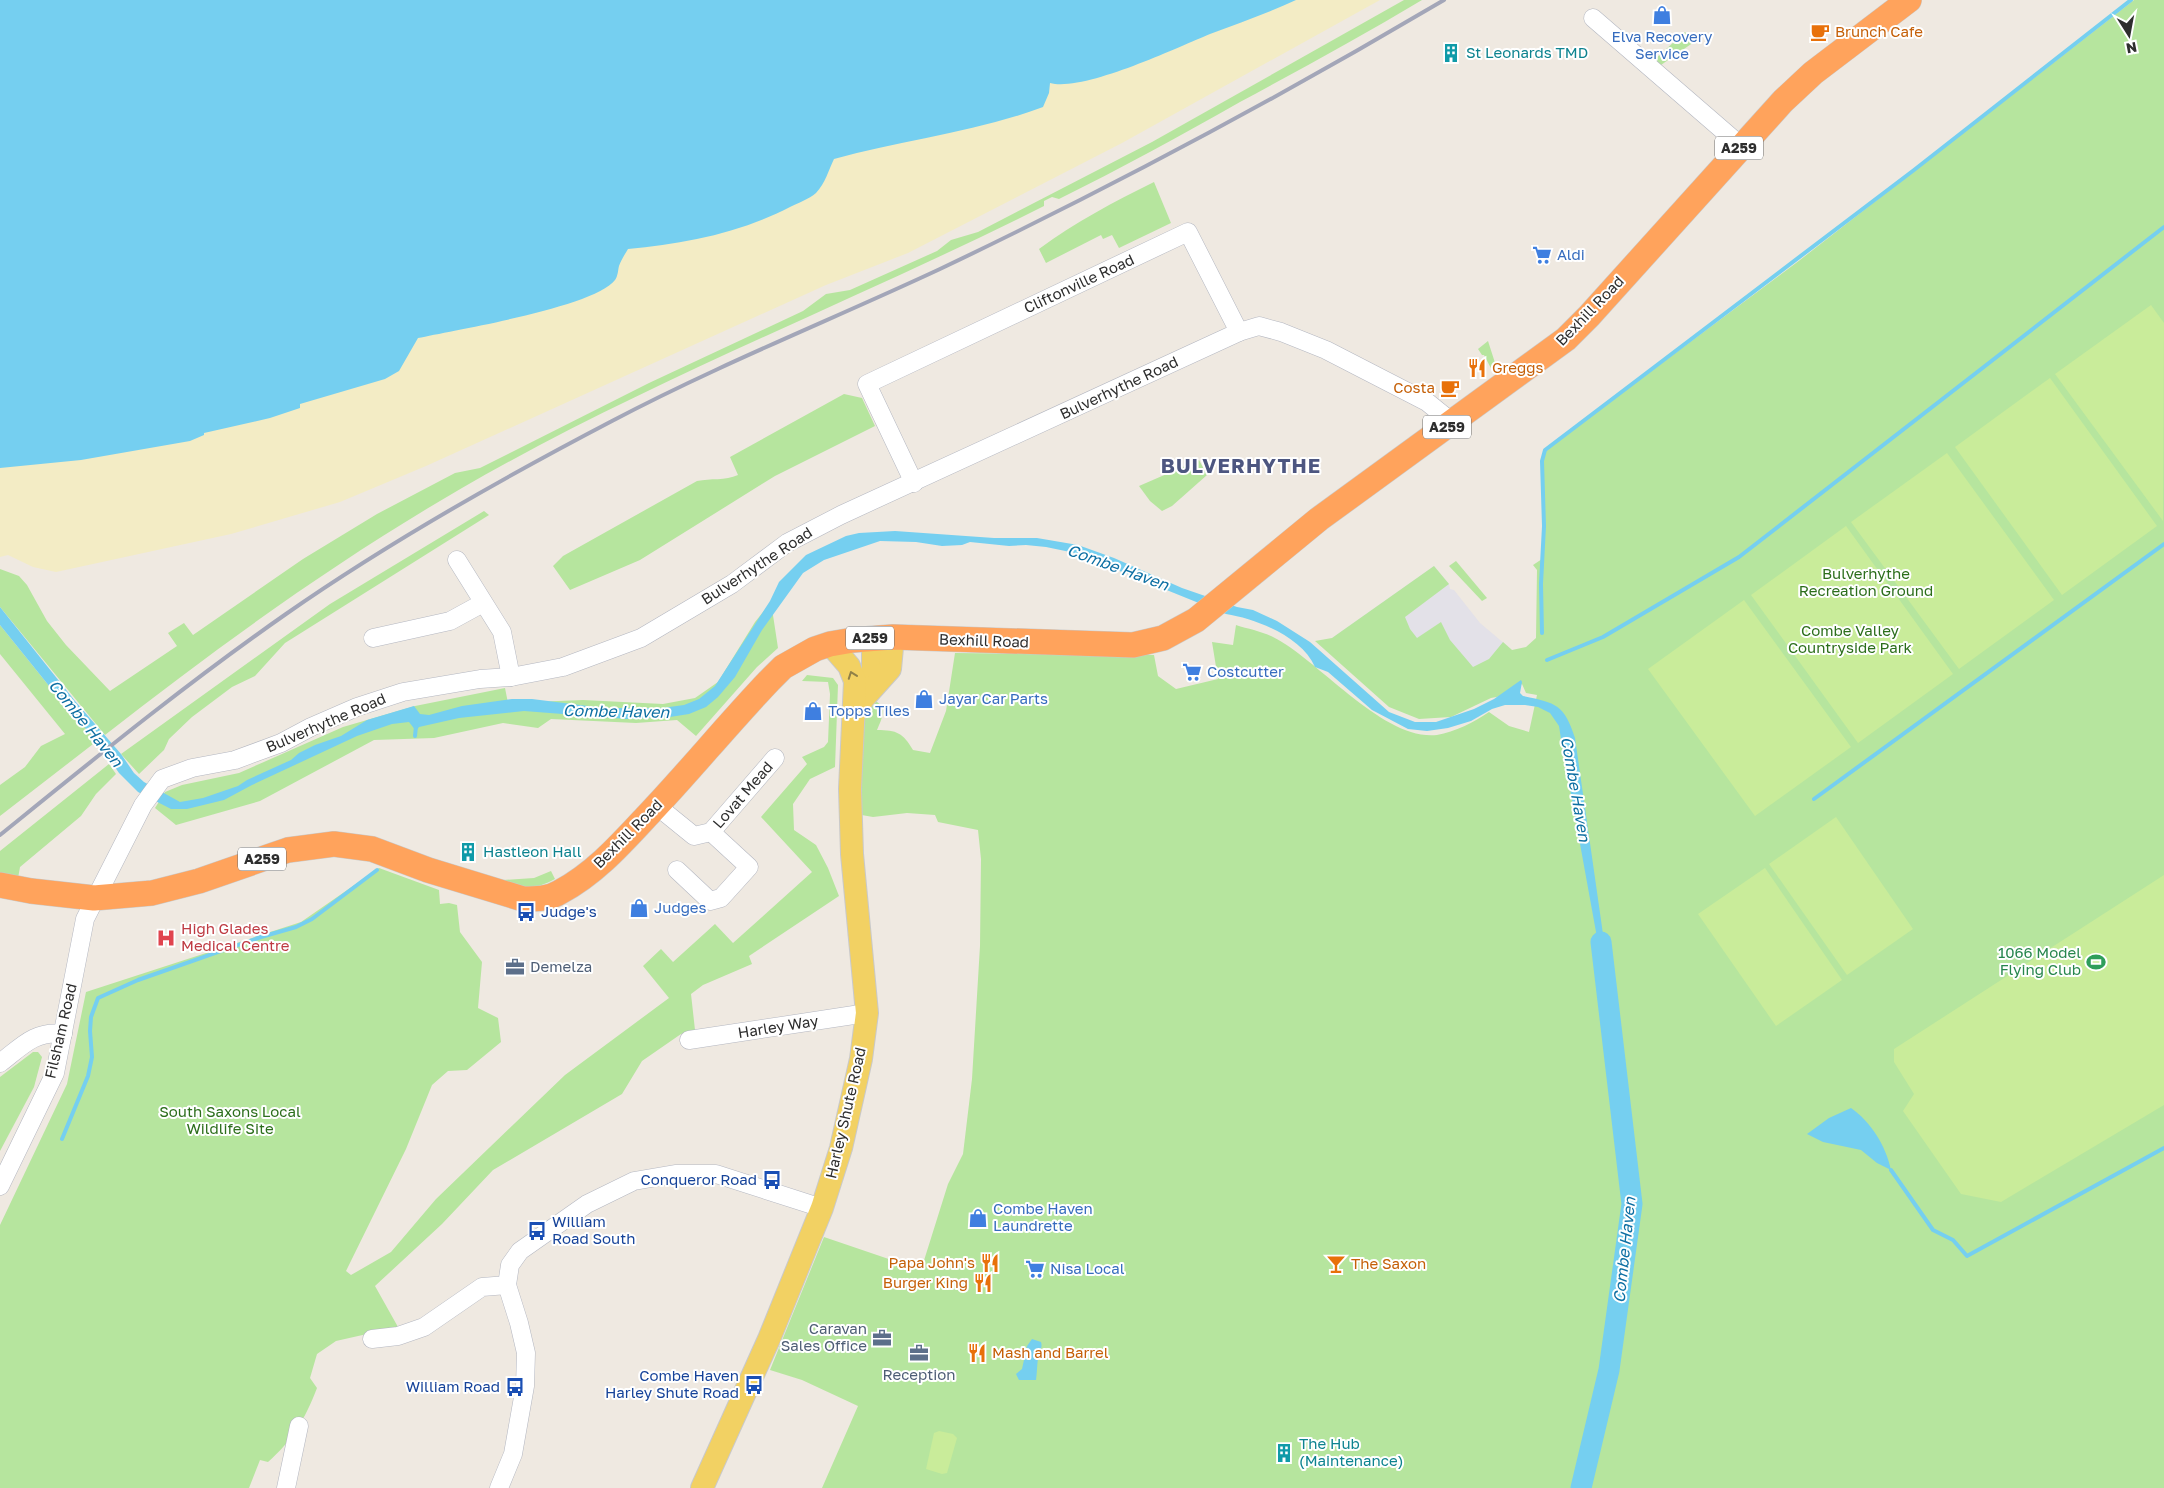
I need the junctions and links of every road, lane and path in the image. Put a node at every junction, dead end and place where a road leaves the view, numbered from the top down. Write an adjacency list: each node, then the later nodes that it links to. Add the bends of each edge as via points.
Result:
1 (1910, 0): 3 (highway, Bexhill Road / A259, via 1813,73)
2 (1592, 18): 3 (street)
3 (1741, 146): 5 (highway, Bexhill Road / A259, via 1566,339)
4 (1238, 332): 5 (street, Bulverhythe Road, via 1259,326 1274,328 1326,350 1427,402); 6 (street, Bulverhythe Road); 6 (street, Cliftonville Road, via 1188,232 867,384)
5 (1453, 422): 10 (highway, Bexhill Road / A259, via 1319,519 1196,619 1163,638 1133,645)
6 (914, 483): 12 (street, Bulverhythe Road, via 786,543 732,584 641,638 563,667)
7 (457, 560): 8 (street)
8 (483, 603): 9 (street, via 450,622); 12 (street, via 502,632)
9 (373, 638)
10 (883, 638): 11 (highway, Bexhill Road / A259); 13 (main road, Harley Shute Road, via 890,669)
11 (830, 644): 13 (main road, Harley Shute Road, one-way to 11, via 856,692 852,672); 15 (highway, Bexhill Road / A259, via 783,667)
12 (511, 677): 19 (street, Bulverhythe Road, via 403,692 357,707 236,760 192,768 162,779 143,805)
13 (855, 713): 20 (main road, Harley Shute Road, via 850,789 852,854)
14 (774, 758): 16 (street, Lovat Mead)
15 (657, 806): 16 (street, Lovat Mead, via 694,836); 19 (highway, Bexhill Road / A259, via 597,867 560,892 537,899 497,892 372,849 334,844 288,850 176,888)
16 (711, 832): 17 (street, Lovat Mead, via 749,867 721,898 710,901)
17 (677, 870)
18 (0, 885): 19 (highway, Bexhill Road / A259)
19 (94, 898): 21 (street, Filsham Road, via 82,927)
20 (867, 1014): 22 (street, Harley Way); 25 (main road, Harley Shute Road, via 861,1059 841,1148)
21 (63, 1034): 23 (street, via 49,1032 38,1035); 24 (street, Filsham Road, via 55,1074)
22 (689, 1040)
23 (0, 1063)
24 (0, 1186)
25 (822, 1208): 26 (street, via 716,1174 675,1174 634,1181 587,1204 520,1252 510,1265); 31 (main road, Harley Shute Road, via 772,1332)
26 (506, 1285): 27 (street, via 482,1287 424,1327 398,1336); 30 (street, via 526,1353 525,1386 513,1454)
27 (372, 1339)
28 (299, 1426): 29 (street)
29 (286, 1488)
30 (499, 1488)
31 (702, 1488)

